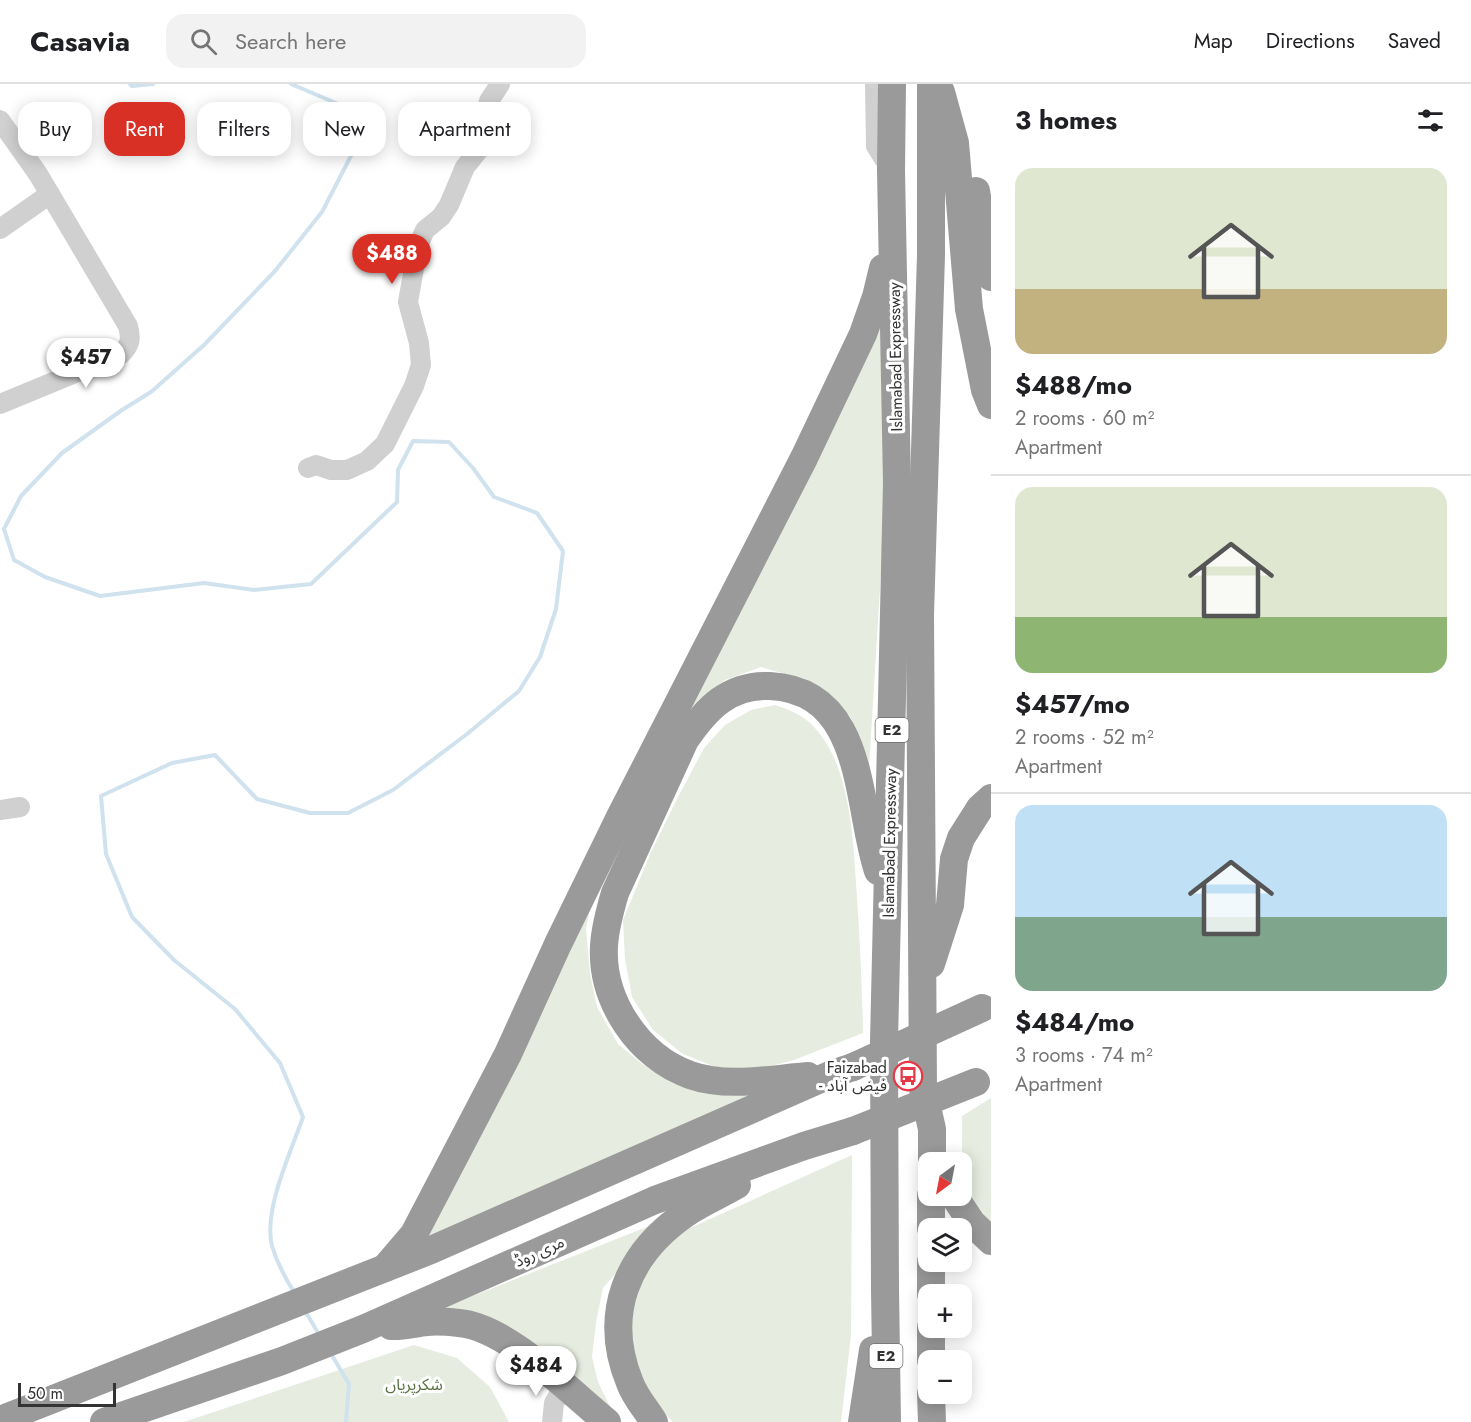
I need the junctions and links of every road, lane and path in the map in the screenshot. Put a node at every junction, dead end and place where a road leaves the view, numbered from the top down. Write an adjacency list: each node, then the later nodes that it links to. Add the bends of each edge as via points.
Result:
1 (500, 84): 15 (street, via 484,117 482,146 465,167 449,206 425,230 418,246 408,302 421,365 414,386 385,444 367,461 347,470 316,465)
2 (876, 84): 8 (street, via 876,146)
3 (892, 84): 8 (highway, Islamabad Expressway / E2)
4 (931, 84): 20 (highway, Islamabad Expressway / E2, via 931,255 920,615)
5 (938, 84): 14 (highway, via 955,143 969,309)
6 (951, 84): 12 (highway, via 963,121)
7 (0, 120): 9 (street)
8 (891, 170): 11 (highway, Islamabad Expressway / E2)
9 (50, 194): 10 (street); 13 (street, via 128,326 128,348)
10 (0, 229)
11 (893, 234): 19 (highway, Islamabad Expressway / E2, via 897,483); 30 (highway, via 863,334 804,458 621,815 508,1054 445,1176 414,1234)
12 (991, 277)
13 (0, 404)
14 (991, 405)
15 (308, 468)
16 (991, 798): 20 (highway, via 961,838 954,859 950,905)
17 (20, 807): 18 (street)
18 (0, 810)
19 (888, 902): 22 (highway, via 854,762 835,720 803,692 766,686 741,689 720,700 701,717 685,740 607,918 603,948 613,999 624,1021 651,1053 690,1075 714,1080 741,1082); 31 (highway, Islamabad Expressway / E2)
20 (924, 988): 24 (highway, Islamabad Expressway / E2, via 923,1089)
21 (987, 1006): 22 (highway, bridge)
22 (843, 1070): 30 (highway)
23 (983, 1079): 25 (highway, مری روڈ, bridge, via 853,1131)
24 (932, 1129): 26 (highway, Islamabad Expressway / E2); 27 (highway)
25 (804, 1146): 32 (highway, مری روڈ, via 655,1200); 39 (highway, via 685,1214 657,1238 624,1287 617,1335 621,1358 630,1385)
26 (932, 1152)
27 (940, 1152)
28 (961, 1206): 29 (highway)
29 (991, 1241)
30 (385, 1268): 35 (highway)
31 (885, 1290): 40 (highway); 41 (highway, Islamabad Expressway / E2)
32 (367, 1327): 33 (highway, via 429,1321 485,1329); 36 (highway, مری روڈ)
33 (564, 1386): 37 (street, via 554,1403); 38 (highway)
34 (932, 1404): 42 (highway)
35 (0, 1420)
36 (104, 1422)
37 (552, 1422)
38 (607, 1422)
39 (654, 1422)
40 (862, 1422)
41 (887, 1422)
42 (932, 1422)

